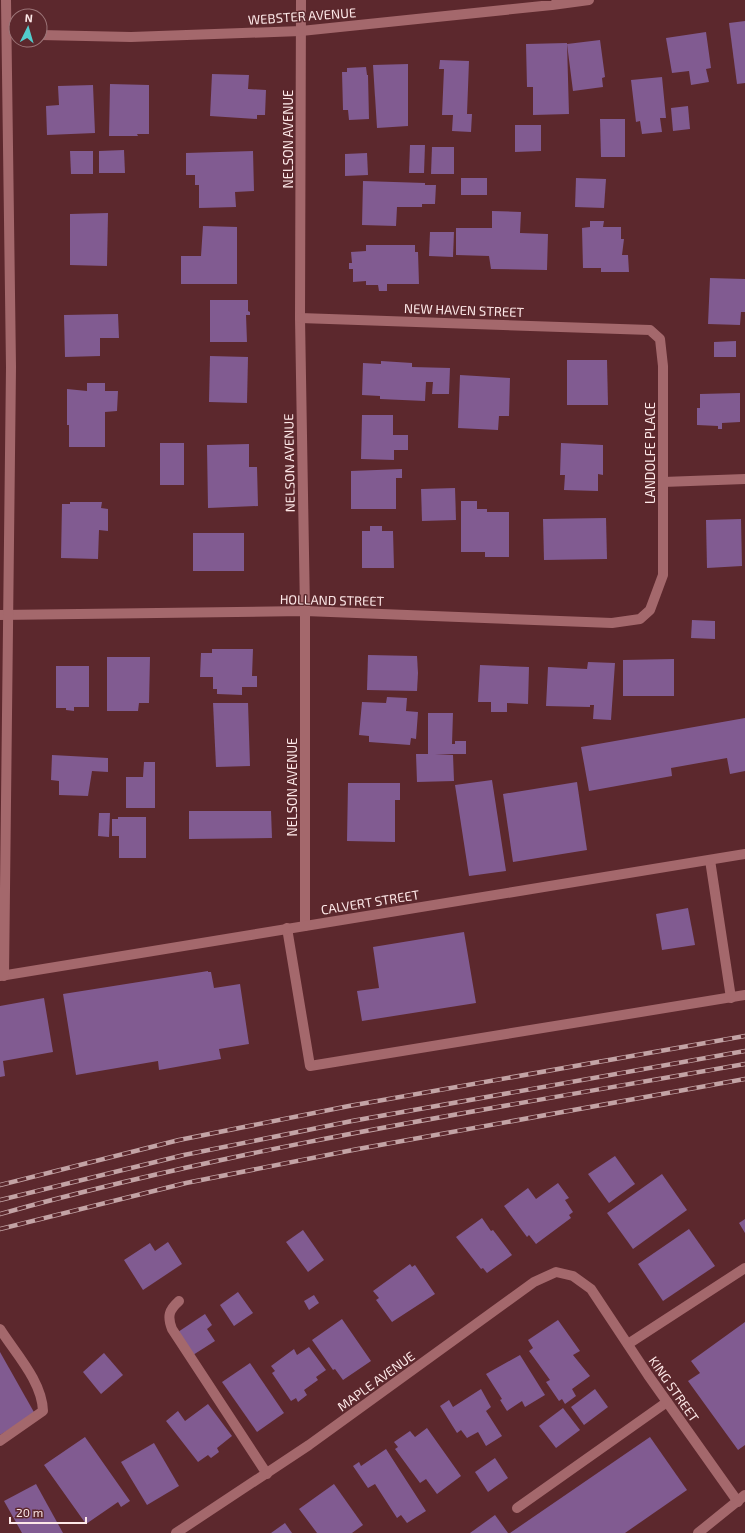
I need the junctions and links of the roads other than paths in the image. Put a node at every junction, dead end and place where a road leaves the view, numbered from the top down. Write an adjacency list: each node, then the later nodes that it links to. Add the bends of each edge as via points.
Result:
1 (6, 0): 5 (street)
2 (302, 0): 4 (street, NELSON AVENUE)
3 (589, 0): 4 (street, WEBSTER AVENUE)
4 (301, 31): 6 (street, WEBSTER AVENUE, via 131,36); 7 (street, NELSON AVENUE)
5 (7, 34): 13 (street, via 11,367)
6 (48, 35)
7 (300, 318): 8 (street, NEW HAVEN STREET); 12 (street, NELSON AVENUE)
8 (626, 328): 10 (street, LANDOLFE PLACE, via 650,330 660,339 663,366)
9 (745, 479): 10 (street)
10 (663, 482): 11 (street, LANDOLFE PLACE, via 663,575)
11 (654, 602): 12 (street, HOLLAND STREET, via 640,619 612,623)
12 (305, 610): 13 (street, HOLLAND STREET); 16 (street, NELSON AVENUE)
13 (4, 615): 18 (street)
14 (745, 854): 15 (street, CALVERT STREET)
15 (710, 860): 16 (street, CALVERT STREET); 20 (street)
16 (305, 926): 17 (street, CALVERT STREET)
17 (287, 928): 18 (street, CALVERT STREET); 20 (street, via 310,1066)
18 (2, 976)
19 (745, 995): 20 (street)
20 (731, 998)
21 (745, 1268): 25 (street)
22 (591, 1289): 25 (street, KING STREET); 28 (street, MAPLE AVENUE, via 573,1276 556,1272 534,1282)
23 (179, 1301): 28 (street, via 170,1309 168,1319 172,1329)
24 (0, 1329): 27 (street, via 34,1381 43,1411)
25 (628, 1344): 26 (street, KING STREET)
26 (667, 1402): 30 (street, KING STREET); 31 (street)
27 (0, 1441)
28 (267, 1474): 32 (street, MAPLE AVENUE)
29 (745, 1495): 30 (street)
30 (738, 1502): 33 (street)
31 (517, 1508)
32 (176, 1533)
33 (698, 1533)

